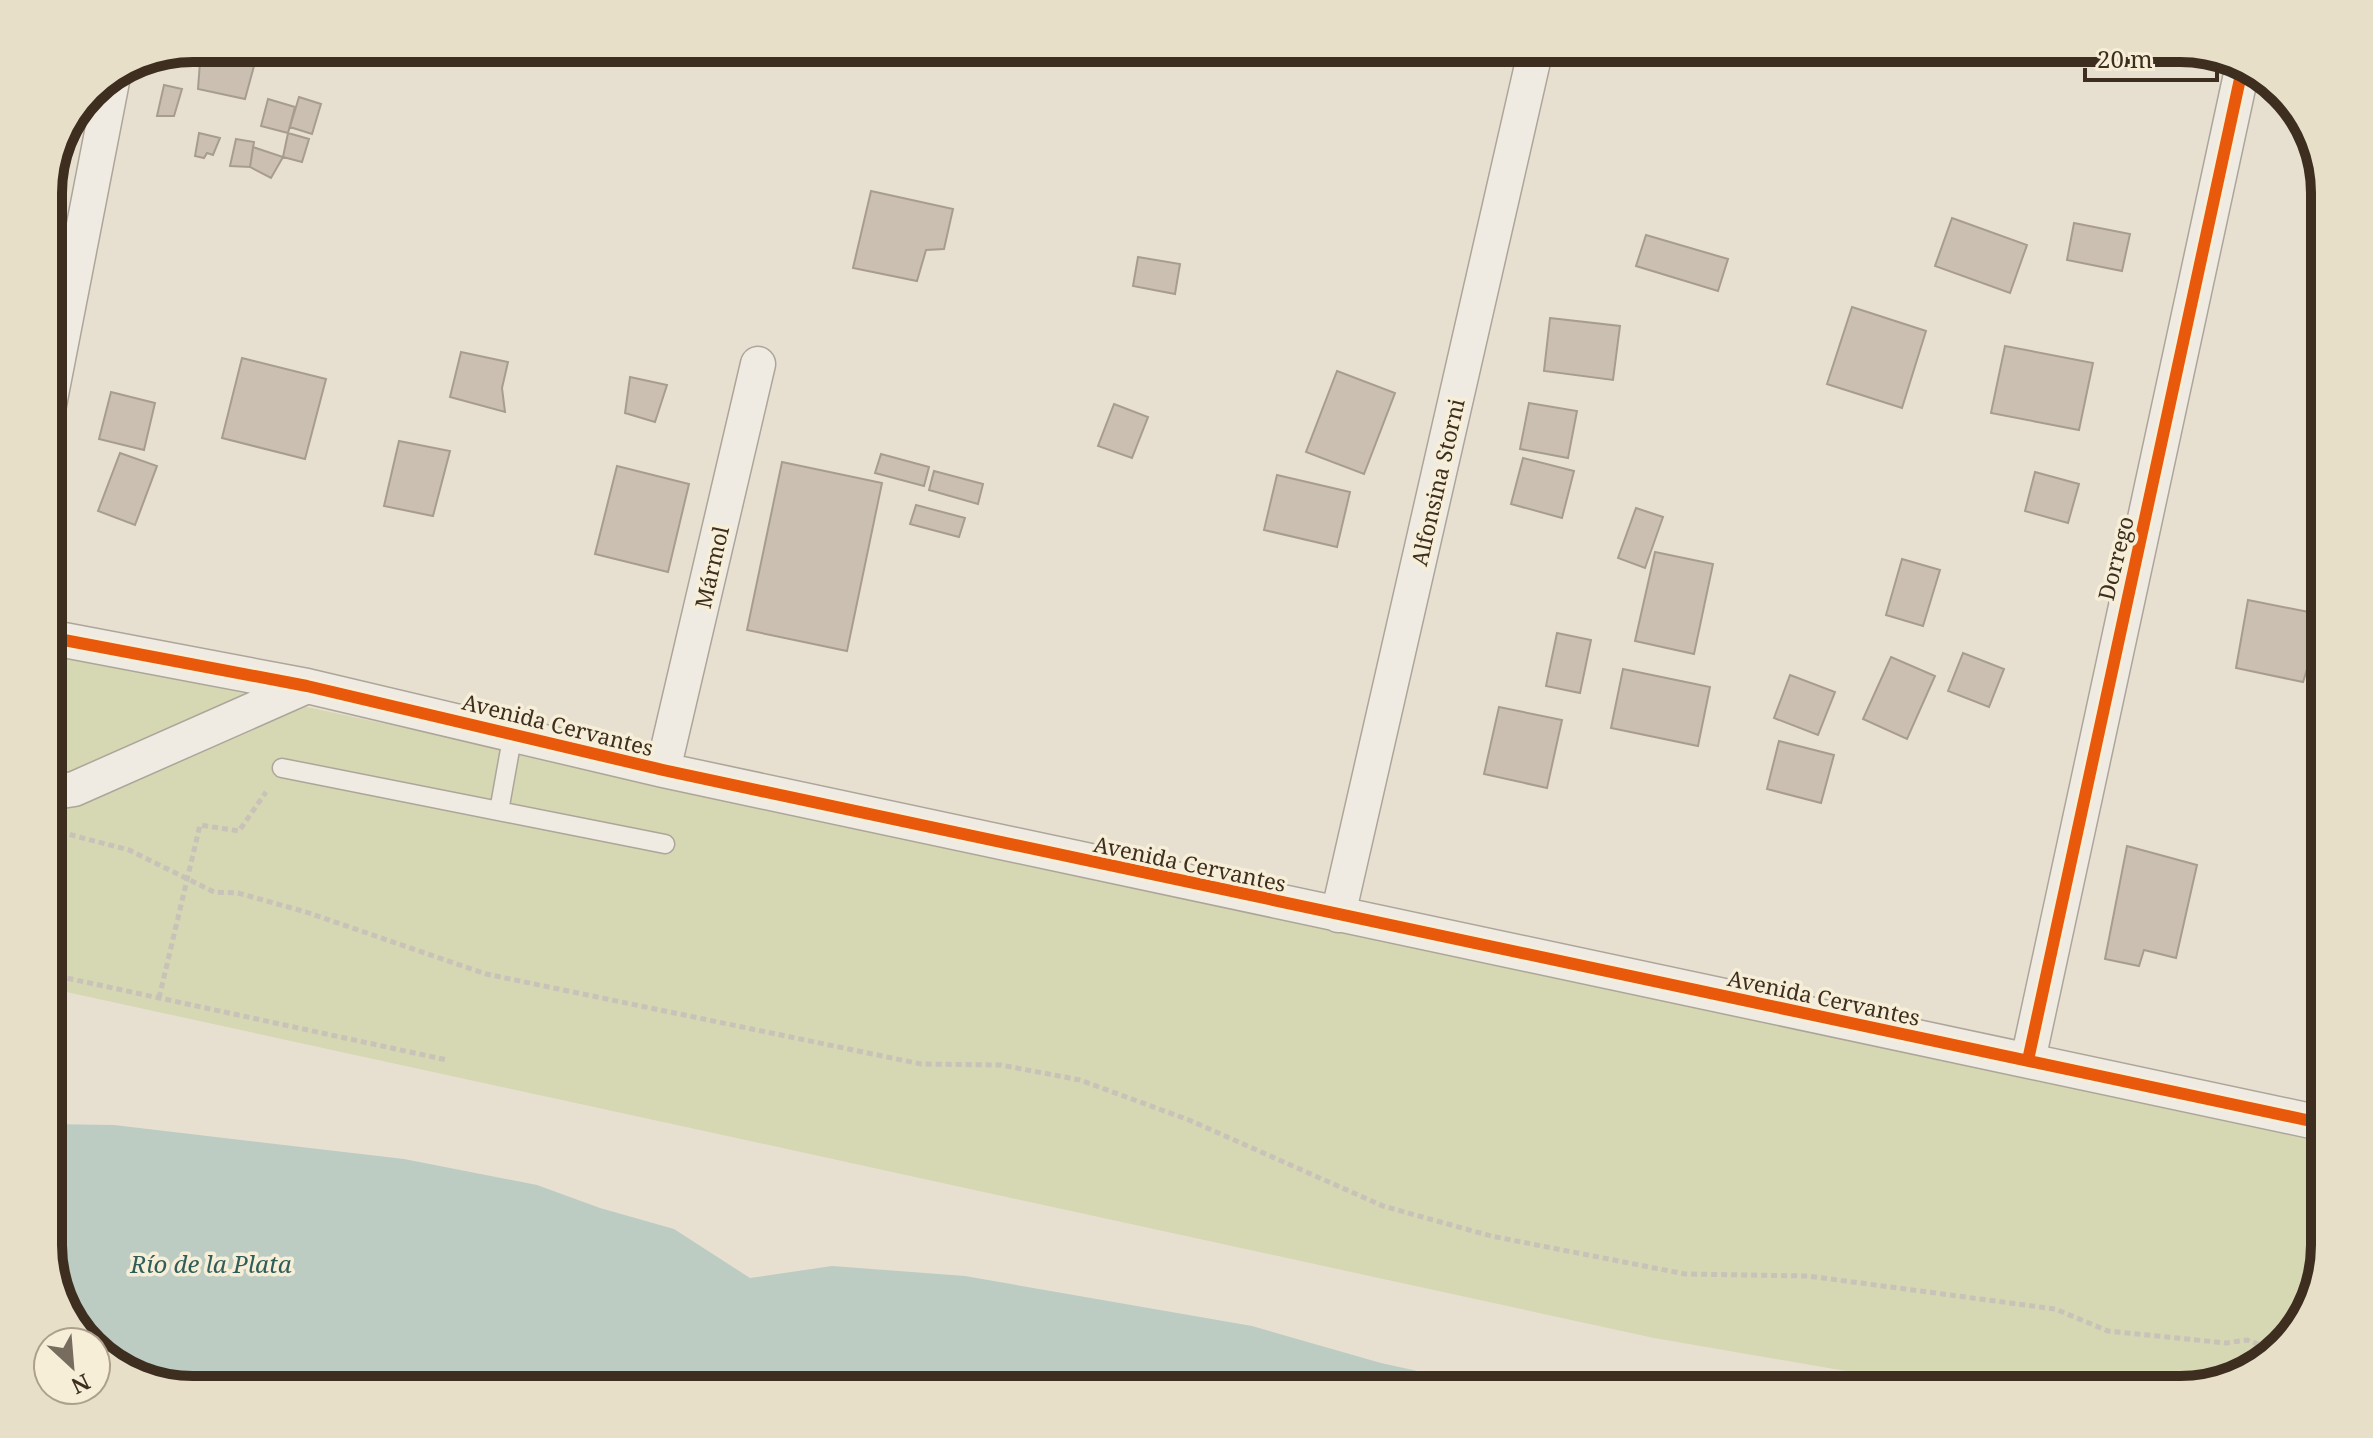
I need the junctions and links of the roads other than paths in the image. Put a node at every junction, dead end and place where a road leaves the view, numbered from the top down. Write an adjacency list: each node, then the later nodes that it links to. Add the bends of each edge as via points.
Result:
1 (1533, 62): 14 (street, Alfonsina Storni)
2 (2240, 77): 15 (street, Dorrego)
3 (110, 93): 4 (street)
4 (62, 338)
5 (758, 364): 10 (street, Mármol)
6 (62, 640): 7 (street, Avenida Cervantes)
7 (307, 686): 8 (street, Avenida Cervantes); 11 (street)
8 (513, 733): 10 (street, Avenida Cervantes); 12 (lane)
9 (282, 768): 12 (lane)
10 (663, 770): 14 (street, Avenida Cervantes)
11 (62, 791)
12 (499, 811): 13 (lane)
13 (665, 844)
14 (1338, 915): 15 (street, Avenida Cervantes)
15 (2028, 1060): 16 (street, Avenida Cervantes)
16 (2311, 1121)

